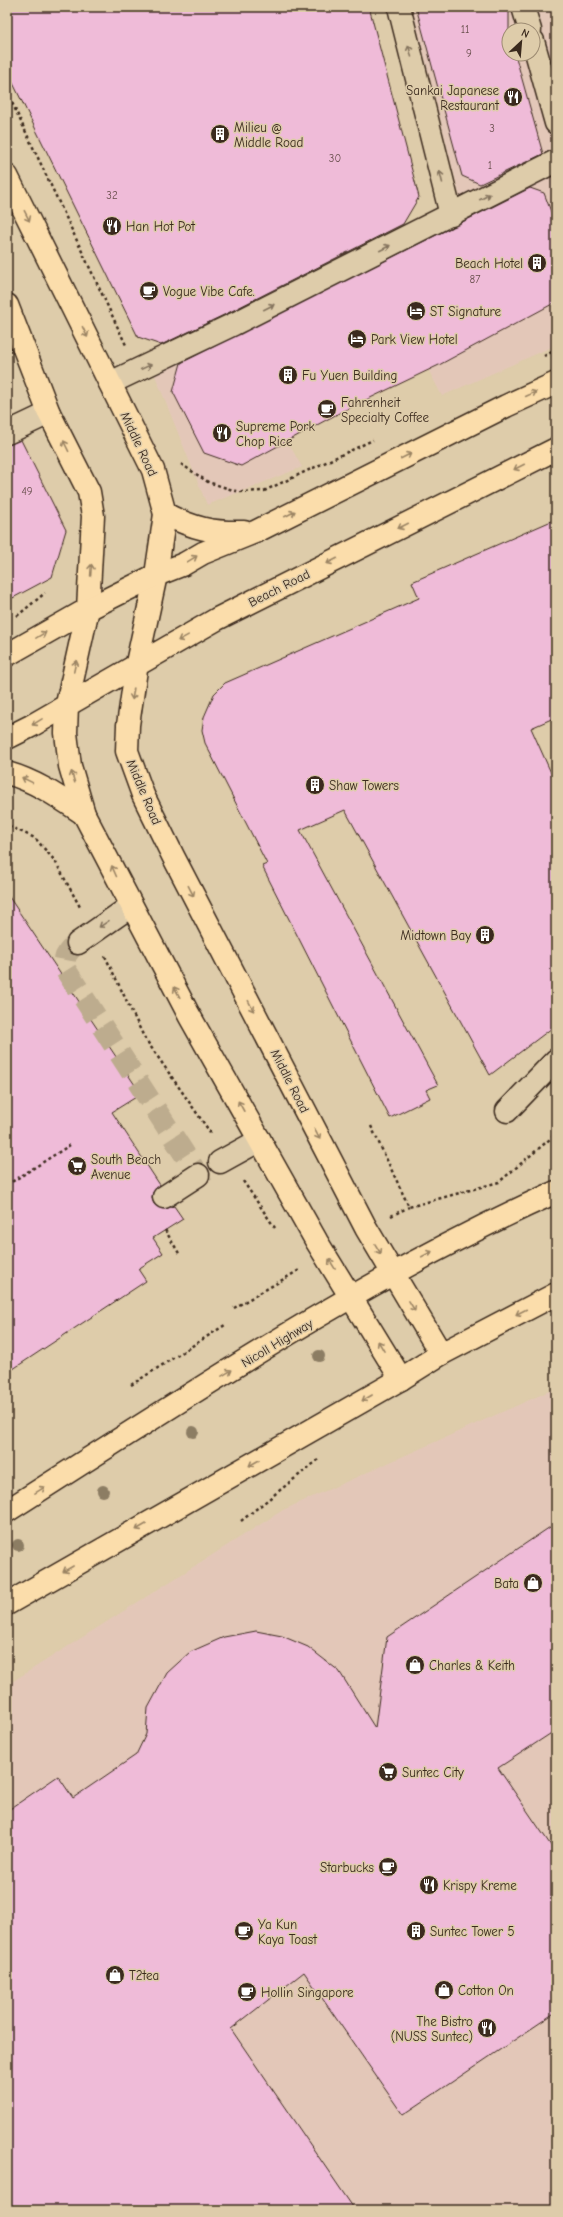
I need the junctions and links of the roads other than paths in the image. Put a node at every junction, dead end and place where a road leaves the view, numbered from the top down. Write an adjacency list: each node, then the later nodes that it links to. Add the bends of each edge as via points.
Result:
1 (399, 7): 8 (street, one-way to 1)
2 (523, 7): 3 (street)
3 (528, 22)
4 (539, 62): 5 (street)
5 (556, 123)
6 (556, 161): 8 (street, one-way to 6)
7 (7, 176): 10 (main road, Middle Road, one-way to 10)
8 (451, 215): 10 (street, one-way to 8)
9 (7, 305): 12 (main road)
10 (110, 383): 15 (main road, Middle Road, via 153,470)
11 (556, 383): 16 (main road, one-way to 11)
12 (49, 413): 13 (street); 18 (main road, one-way to 12, via 93,540 89,492)
13 (7, 433)
14 (556, 449): 20 (main road, Beach Road, one-way to 20, via 217,619)
15 (164, 514): 16 (main road, via 185,524 219,533); 17 (main road, Middle Road)
16 (255, 532): 17 (main road, one-way to 16)
17 (156, 575): 18 (main road); 20 (main road, Middle Road)
18 (88, 609): 19 (main road, one-way to 18); 21 (main road, one-way to 18)
19 (7, 655)
20 (137, 663): 21 (main road, Beach Road); 34 (main road, Middle Road, one-way to 34, via 127,751 143,795 366,1228)
21 (67, 704): 22 (main road, Beach Road, one-way to 22); 24 (main road, one-way to 21, via 70,766 66,733)
22 (7, 738)
23 (7, 773): 24 (main road, one-way to 23, via 22,777)
24 (84, 814): 25 (main road, one-way to 24)
25 (131, 906): 26 (street, one-way to 26); 29 (main road, one-way to 25)
26 (85, 937)
27 (556, 1060): 28 (street)
28 (507, 1111)
29 (260, 1140): 30 (street); 36 (main road, one-way to 29, via 317,1242)
30 (224, 1160)
31 (198, 1175): 33 (street)
32 (556, 1192): 34 (main road, Nicoll Highway, one-way to 32, via 482,1225)
33 (164, 1197)
34 (392, 1273): 36 (main road, Nicoll Highway); 37 (main road, Middle Road, one-way to 37)
35 (556, 1294): 37 (main road, one-way to 37)
36 (352, 1297): 38 (main road, one-way to 36); 39 (main road, Nicoll Highway, one-way to 36)
37 (441, 1354): 38 (main road)
38 (401, 1379): 40 (main road, one-way to 40)
39 (7, 1511)
40 (7, 1604)

